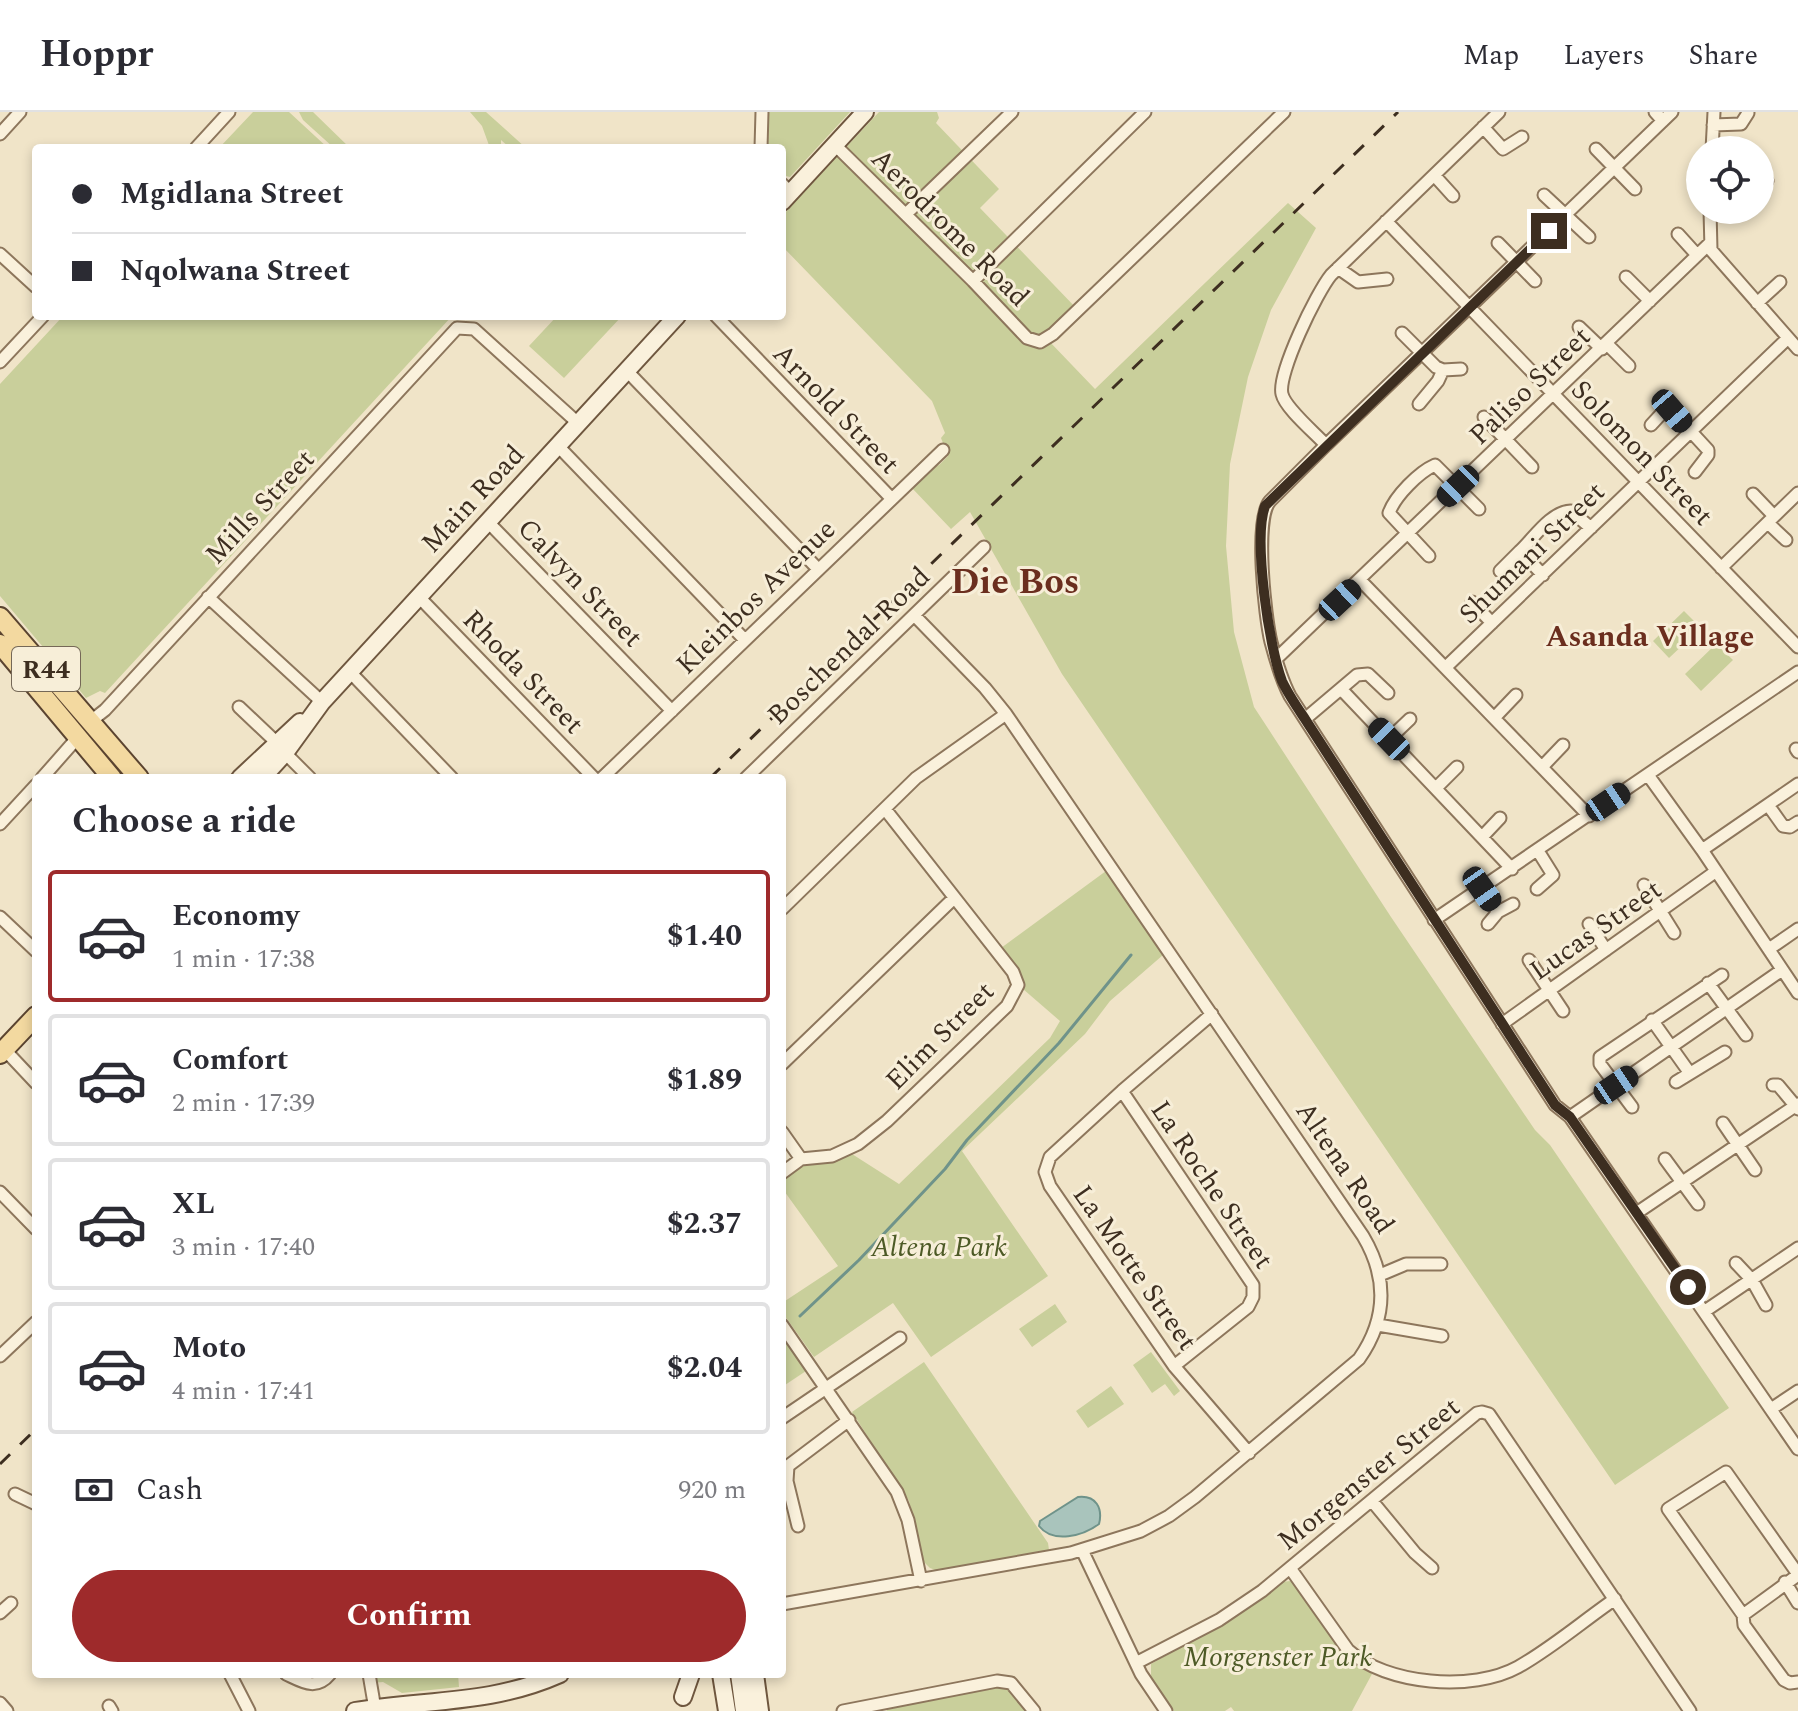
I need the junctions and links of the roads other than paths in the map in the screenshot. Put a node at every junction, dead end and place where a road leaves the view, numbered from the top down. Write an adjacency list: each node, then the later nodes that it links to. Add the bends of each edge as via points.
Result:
1 (20, 112): 13 (street)
2 (762, 112): 16 (street)
3 (865, 112): 17 (main road)
4 (1012, 112): 25 (street)
5 (1145, 112): 39 (street)
6 (1284, 112): 39 (street, Aerodrome Road, via 1047,340 1027,338)
7 (1499, 112): 12 (street)
8 (1748, 113): 11 (street, via 1741,124)
9 (228, 114): 15 (street)
10 (1663, 115): 19 (street)
11 (1714, 118)
12 (1483, 127): 14 (street, via 1503,149); 20 (street)
13 (0, 134)
14 (1522, 137)
15 (200, 144)
16 (761, 144)
17 (835, 145): 22 (main road); 25 (street, Aerodrome Road)
18 (1596, 149): 19 (street)
19 (1615, 168): 21 (street); 26 (street)
20 (1434, 175): 24 (street); 27 (street)
21 (1635, 189)
22 (786, 192)
23 (1544, 195): 26 (street)
24 (1453, 196)
25 (906, 214): 39 (street, Aerodrome Road)
26 (1566, 215): 30 (street); 35 (street)
27 (1386, 221): 36 (street); 45 (street, Solomon Street)
28 (1710, 224): 32 (street)
29 (1678, 234): 34 (street)
30 (1589, 237)
31 (1498, 243): 35 (street)
32 (1709, 244): 34 (street, Paliso Street); 44 (street)
33 (0, 254): 42 (street)
34 (1697, 255): 43 (street, Paliso Street)
35 (1516, 263): 40 (street); 45 (street)
36 (1338, 268): 38 (street, via 1358,282); 67 (street, via 1314,301 1281,387 1285,401)
37 (1626, 277): 43 (street)
38 (1387, 279)
39 (973, 281)
40 (1535, 281)
41 (1780, 282): 44 (street)
42 (32, 283)
43 (1650, 301): 52 (street, Paliso Street)
44 (1757, 303): 51 (street)
45 (1470, 308): 54 (street); 60 (street, Solomon Street)
46 (39, 320): 55 (street)
47 (673, 320): 59 (main road, Main Road)
48 (720, 320): 76 (street, Arnold Street)
49 (1579, 327): 52 (street)
50 (1402, 333): 54 (street)
51 (1788, 338): 53 (street); 65 (street, Shumani Street)
52 (1604, 346): 56 (street); 60 (street, Paliso Street)
53 (1798, 349)
54 (1423, 353): 58 (street); 67 (street)
55 (0, 362)
56 (1629, 366)
57 (1461, 369): 58 (street)
58 (1443, 370): 61 (street)
59 (627, 371): 63 (main road, Main Road); 87 (street)
60 (1553, 394): 66 (street, Paliso Street); 72 (street, Solomon Street)
61 (1419, 404)
62 (1484, 417): 66 (street)
63 (579, 424): 68 (main road, Main Road); 91 (street, Mills Street, via 474,329 452,332)
64 (1651, 425): 65 (street, via 1670,410)
65 (1690, 432): 71 (street, via 1709,453); 72 (street, Shumani Street)
66 (1505, 440): 70 (street); 73 (street, Paliso Street)
67 (1326, 445): 100 (street, via 1263,511 1262,570)
68 (558, 446): 79 (main road, Main Road); 97 (street)
69 (943, 450): 76 (street, Kleinbos Avenue)
70 (1532, 467)
71 (1695, 472)
72 (1638, 482): 80 (street, Shumani Street); 86 (street, Solomon Street)
73 (1458, 486): 77 (street); 81 (street, Paliso Street); 81 (street, via 1435,465 1412,483 1388,510)
74 (1798, 493): 78 (street)
75 (1753, 494): 78 (street)
76 (891, 498): 87 (street, Kleinbos Avenue)
77 (1479, 509)
78 (1771, 520): 82 (street); 86 (street)
79 (488, 522): 92 (main road, Main Road); 109 (street, Calvyn Street)
80 (1591, 528): 84 (street, via 1575,513 1562,512); 89 (street, Shumani Street)
81 (1408, 534): 85 (street); 90 (street, Paliso Street)
82 (1786, 540)
83 (984, 547): 94 (street, Boschendal Road)
84 (1520, 551): 88 (street); 89 (street)
85 (1429, 556)
86 (1721, 568): 99 (street, Solomon Street)
87 (818, 569): 97 (street, Kleinbos Avenue)
88 (1500, 571)
89 (1543, 575): 96 (street, Shumani Street)
90 (1361, 581): 100 (street, Paliso Street); 101 (street)
91 (208, 597): 107 (street); 114 (street, Mills Street)
92 (419, 597): 102 (main road, Main Road); 127 (street, Rhoda Street)
93 (1472, 602): 96 (street)
94 (914, 615): 110 (street, Altena Road); 129 (street, Boschendal Road)
95 (0, 617): 114 (main road, R44)
96 (1492, 623): 101 (street, Shumani Street)
97 (744, 639): 109 (street, Kleinbos Avenue)
98 (0, 644): 114 (main road, R44)
99 (1798, 647)
100 (1276, 659): 112 (street, via 1282,681)
101 (1446, 667): 111 (street)
102 (350, 672): 107 (main road, Main Road); 126 (street)
103 (1798, 672): 130 (street)
104 (1341, 689): 105 (street, via 1357,675 1368,674); 112 (street); 115 (street)
105 (1388, 693)
106 (1516, 695): 111 (street)
107 (322, 702): 117 (main road, Main Road)
108 (239, 707): 117 (street)
109 (672, 711): 128 (street, Kleinbos Avenue)
110 (1006, 714): 135 (street, via 930,767); 170 (street, Altena Road)
111 (1495, 717): 119 (street)
112 (1305, 719): 154 (street)
113 (1410, 719): 115 (street)
114 (85, 728): 120 (street, Mills Street); 121 (main road, R44); 122 (main road, R44)
115 (1389, 739): 132 (street)
116 (1563, 745): 119 (street)
117 (281, 747): 123 (main road, Main Road); 124 (main road, Main Road); 125 (street)
118 (1457, 767): 132 (street)
119 (1542, 767): 136 (street)
120 (45, 774)
121 (110, 774)
122 (135, 774)
123 (245, 774)
124 (264, 774)
125 (306, 774)
126 (448, 774)
127 (590, 774)
128 (606, 774)
129 (750, 774)
130 (1648, 775): 136 (street); 141 (street)
131 (1798, 784): 134 (street)
132 (1436, 788): 140 (street)
133 (32, 789): 139 (street)
134 (1768, 805): 138 (street, via 1783,826); 141 (street)
135 (885, 809): 148 (street, Elim Street); 150 (street)
136 (1589, 816): 142 (street)
137 (1500, 818): 140 (street)
138 (1798, 822)
139 (0, 824)
140 (1483, 836): 143 (street)
141 (1702, 850): 144 (street)
142 (1538, 851): 143 (street); 147 (street, via 1553,875)
143 (1512, 869): 146 (street)
144 (1715, 872): 151 (street, Lucas Street); 160 (street)
145 (1644, 885): 151 (street)
146 (1482, 889): 152 (street); 154 (street)
147 (1537, 889)
148 (953, 899): 178 (street); 191 (street, Elim Street, via 1013,972 1018,985 1012,999 858,1144 832,1156)
149 (1513, 904): 152 (street)
150 (786, 905)
151 (1661, 910): 158 (street); 161 (street, Lucas Street)
152 (1498, 912): 155 (street)
153 (0, 917): 159 (street)
154 (1434, 920): 173 (street)
155 (1488, 924)
156 (1589, 924): 161 (street)
157 (1798, 929): 160 (street)
158 (1674, 933)
159 (32, 947)
160 (1769, 949): 163 (street)
161 (1606, 950): 166 (street, Lucas Street)
162 (1529, 960): 166 (street)
163 (1782, 970): 167 (street); 168 (street)
164 (1722, 975): 165 (street)
165 (1708, 983): 168 (street); 172 (street)
166 (1549, 990): 169 (street); 173 (street, Lucas Street)
167 (1798, 993)
168 (1726, 1009): 174 (street); 175 (street)
169 (1563, 1011)
170 (1212, 1014): 184 (street, La Motte Street); 203 (street, Altena Road, via 1363,1236)
171 (32, 1018): 176 (main road)
172 (1652, 1020): 175 (street); 182 (street, via 1600,1057)
173 (1502, 1024): 187 (street, via 1555,1105)
174 (1746, 1035)
175 (1671, 1047): 179 (street); 182 (street)
176 (2, 1051): 180 (street)
177 (1725, 1052): 179 (street)
178 (786, 1060)
179 (1689, 1072): 181 (street)
180 (32, 1079)
181 (1676, 1082)
182 (1616, 1085): 185 (street); 187 (street)
183 (1773, 1085): 186 (street)
184 (1122, 1091): 213 (street, La Motte Street, via 1050,1157 1046,1177); 213 (street, La Roche Street, via 1254,1288 1248,1307)
185 (1632, 1107)
186 (1797, 1107): 190 (street)
187 (1570, 1117): 198 (street)
188 (1723, 1123): 190 (street)
189 (786, 1138): 191 (street)
190 (1738, 1144): 194 (street); 195 (street)
191 (801, 1159): 193 (street, Elim Street)
192 (1665, 1159): 195 (street)
193 (786, 1170)
194 (1755, 1170)
195 (1683, 1182): 197 (street); 198 (street)
196 (0, 1192): 199 (street)
197 (1698, 1204)
198 (1638, 1212): 206 (street)
199 (32, 1225)
200 (1797, 1251): 204 (street)
201 (1736, 1263): 204 (street)
202 (1441, 1264): 203 (street, via 1406,1264)
203 (1380, 1275): 208 (street, Altena Road)
204 (1752, 1280): 205 (street); 206 (street)
205 (1766, 1305)
206 (1705, 1311): 216 (street)
207 (32, 1325): 212 (street)
208 (1378, 1325): 210 (street); 220 (street, Altena Road, via 1359,1359)
209 (786, 1331): 214 (street)
210 (1442, 1336)
211 (900, 1338): 214 (street)
212 (3, 1348)
213 (1174, 1366): 220 (street, La Motte Street)
214 (826, 1388): 217 (street); 218 (street)
215 (1798, 1391): 216 (street)
216 (1771, 1409): 219 (street)
217 (786, 1415)
218 (849, 1420): 224 (street, via 788,1466); 229 (street, via 901,1499)
219 (1798, 1449)
220 (1249, 1453): 225 (street, Altena Road, via 1160,1522)
221 (15, 1494): 223 (street)
222 (1372, 1501): 226 (street, Morgenster Street); 227 (street); 231 (street, Morgenster Street, via 1477,1413 1485,1412)
223 (32, 1502)
224 (798, 1526)
225 (1082, 1550): 229 (street, Altena Road); 237 (street)
226 (1290, 1568): 231 (street, via 1356,1658 1422,1680 1498,1675); 237 (street, Morgenster Street, via 1219,1620)
227 (1432, 1568)
228 (1798, 1574): 230 (street); 236 (street, via 1726,1472 1668,1509)
229 (921, 1581): 233 (street, Altena Road)
230 (1785, 1582): 234 (street); 236 (street)
231 (1615, 1599): 261 (street, Morgenster Street)
232 (11, 1603): 235 (street)
233 (786, 1603)
234 (1798, 1603)
235 (0, 1613)
236 (1743, 1615): 247 (street, via 1744,1625 1784,1680)
237 (1136, 1663): 260 (street)
238 (232, 1678): 253 (street)
239 (297, 1678): 240 (street, via 315,1685)
240 (325, 1678)
241 (370, 1678): 251 (street)
242 (549, 1678): 250 (main road)
243 (690, 1678): 248 (main road)
244 (722, 1678): 255 (main road)
245 (740, 1678): 256 (main road)
246 (756, 1678): 257 (main road)
247 (1798, 1682)
248 (683, 1697)
249 (0, 1703): 252 (street)
250 (473, 1705): 251 (main road)
251 (375, 1709): 254 (main road)
252 (7, 1711)
253 (249, 1711)
254 (355, 1711)
255 (727, 1711)
256 (744, 1711)
257 (760, 1711)
258 (843, 1711): 259 (street, via 997,1681 1011,1683)
259 (1034, 1711)
260 (1166, 1711)
261 (1690, 1711)

